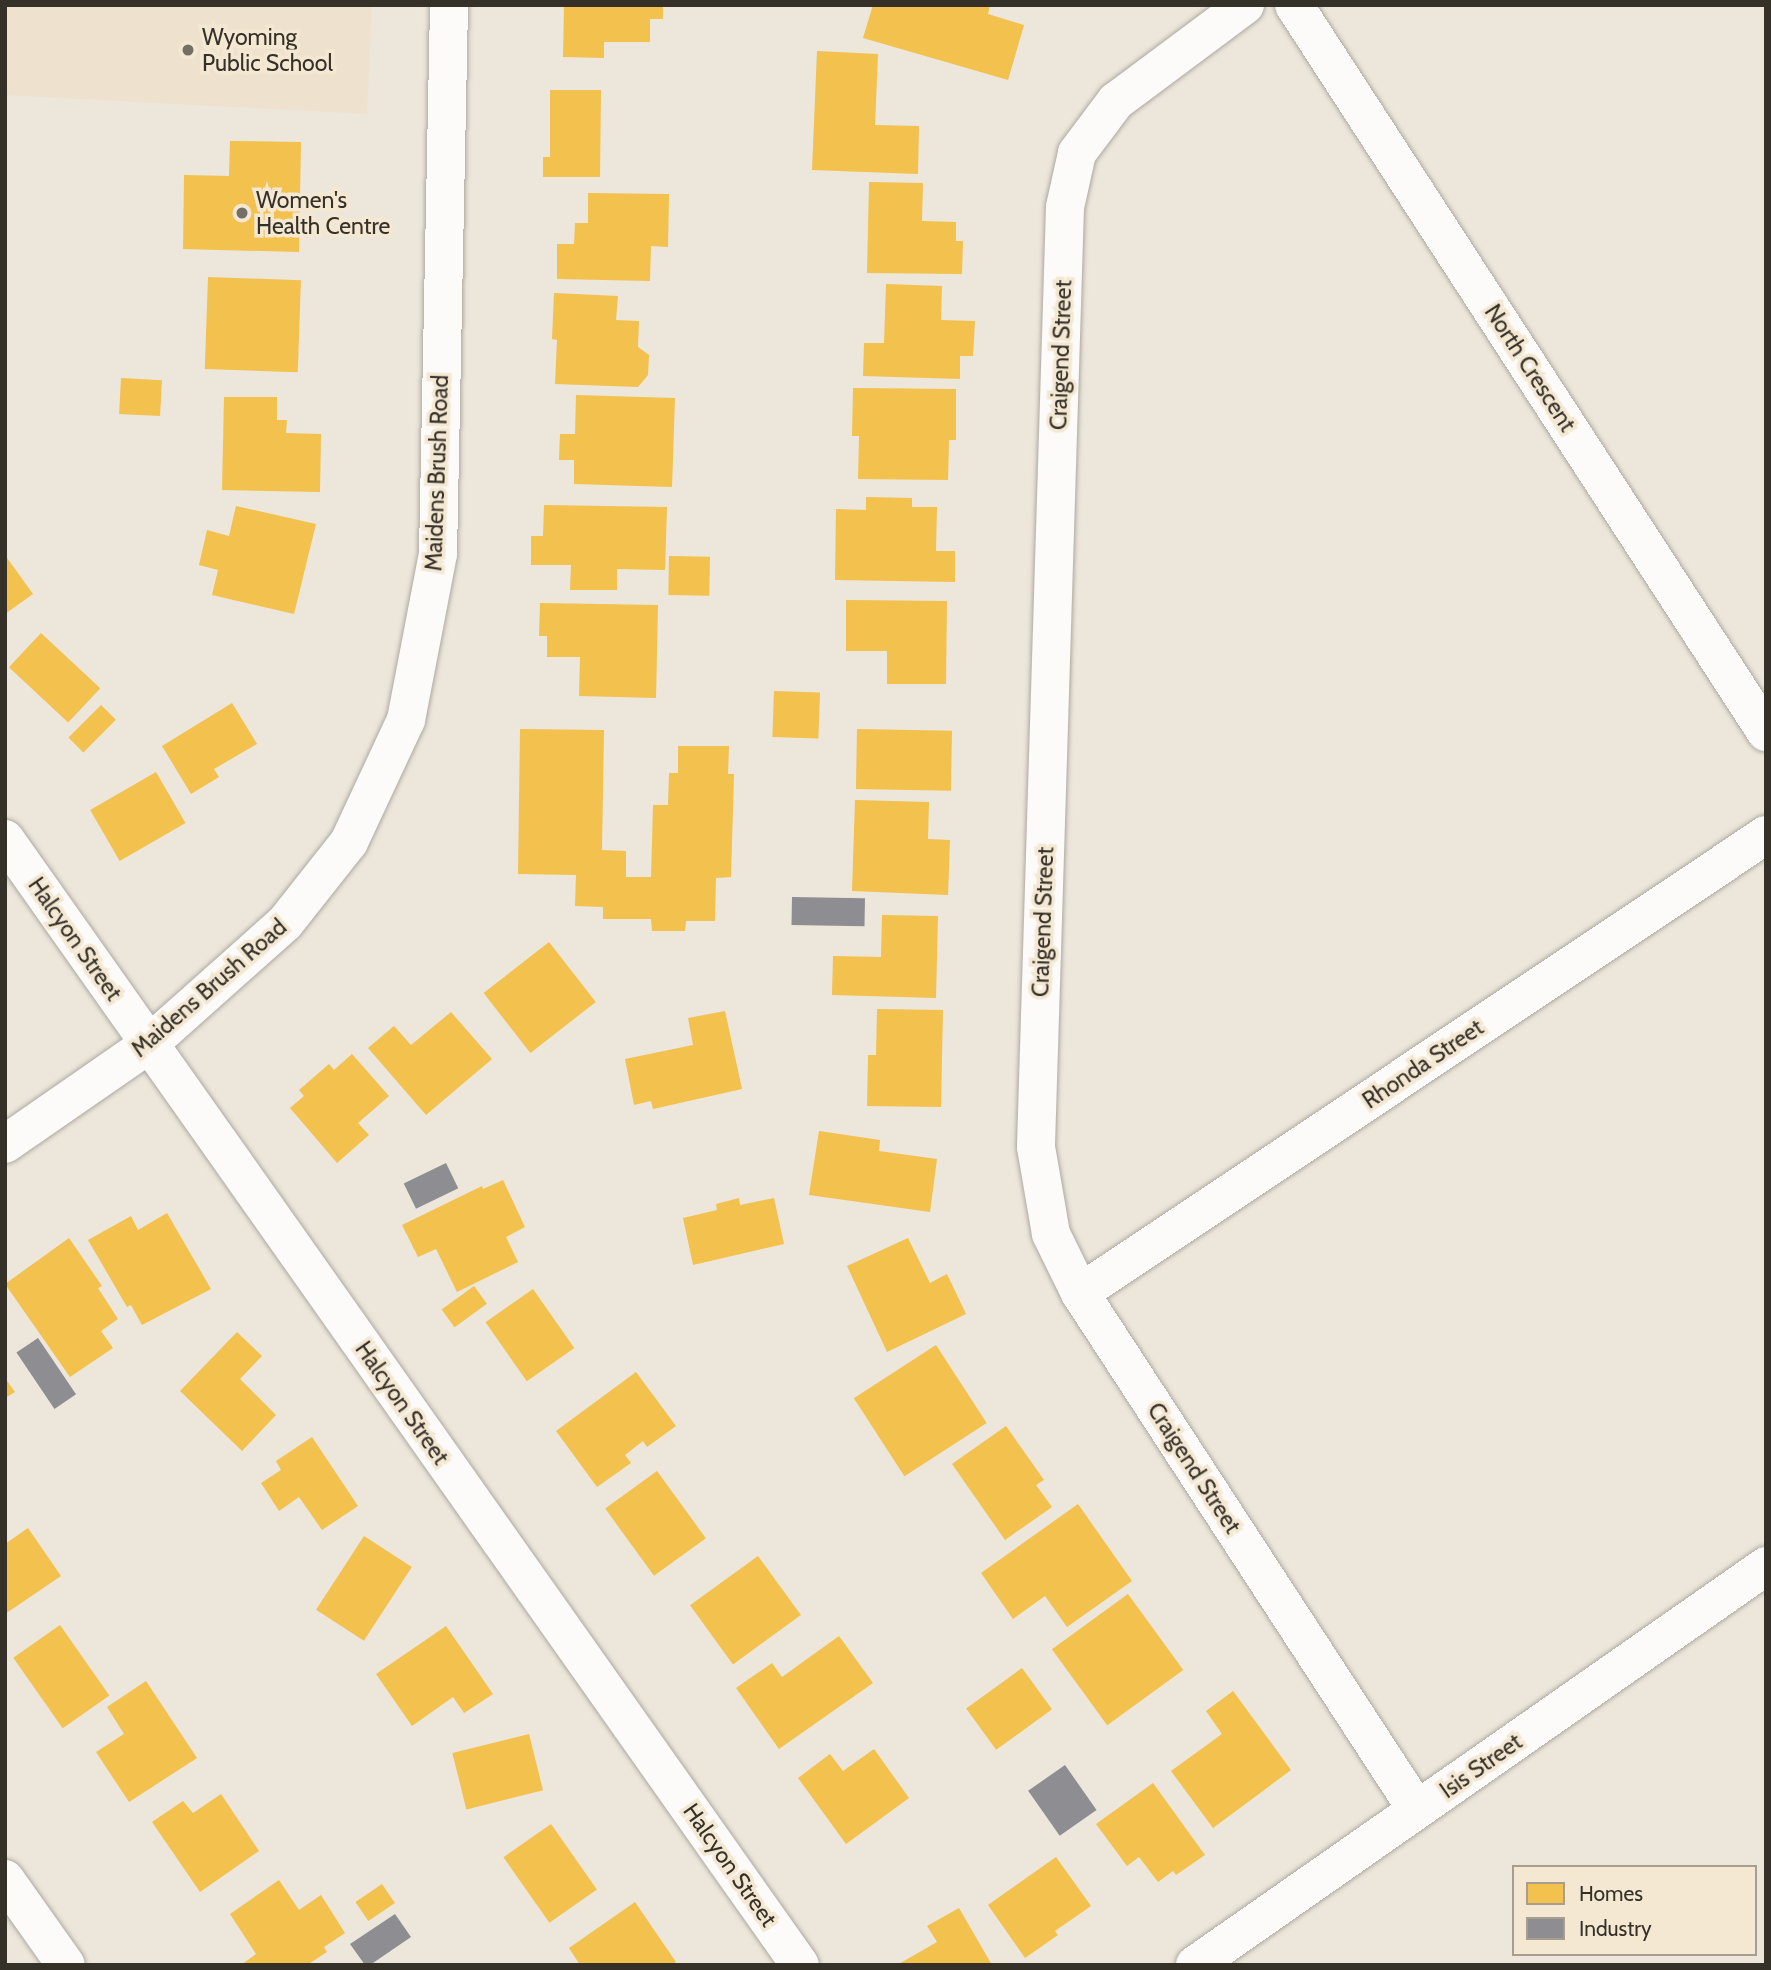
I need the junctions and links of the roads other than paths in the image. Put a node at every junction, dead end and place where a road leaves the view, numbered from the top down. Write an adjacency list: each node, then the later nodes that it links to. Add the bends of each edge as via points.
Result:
1 (449, 5): 7 (street, Maidens Brush Road, via 438,554 406,720 349,842 285,923)
2 (1245, 5): 9 (street, Craigend Street, via 1116,101 1077,153 1065,207 1037,1147 1051,1234)
3 (1294, 5): 4 (street, North Crescent)
4 (1766, 732)
5 (1766, 835): 9 (street, Rhonda Street)
6 (5, 839): 7 (street, Halcyon Street)
7 (148, 1045): 8 (street, Maidens Brush Road); 14 (street, Halcyon Street)
8 (5, 1144)
9 (1080, 1293): 11 (street, Craigend Street)
10 (1766, 1566): 11 (street, Isis Street)
11 (1417, 1810): 15 (street, Isis Street)
12 (5, 1879): 13 (street)
13 (66, 1965)
14 (800, 1965)
15 (1195, 1965)

